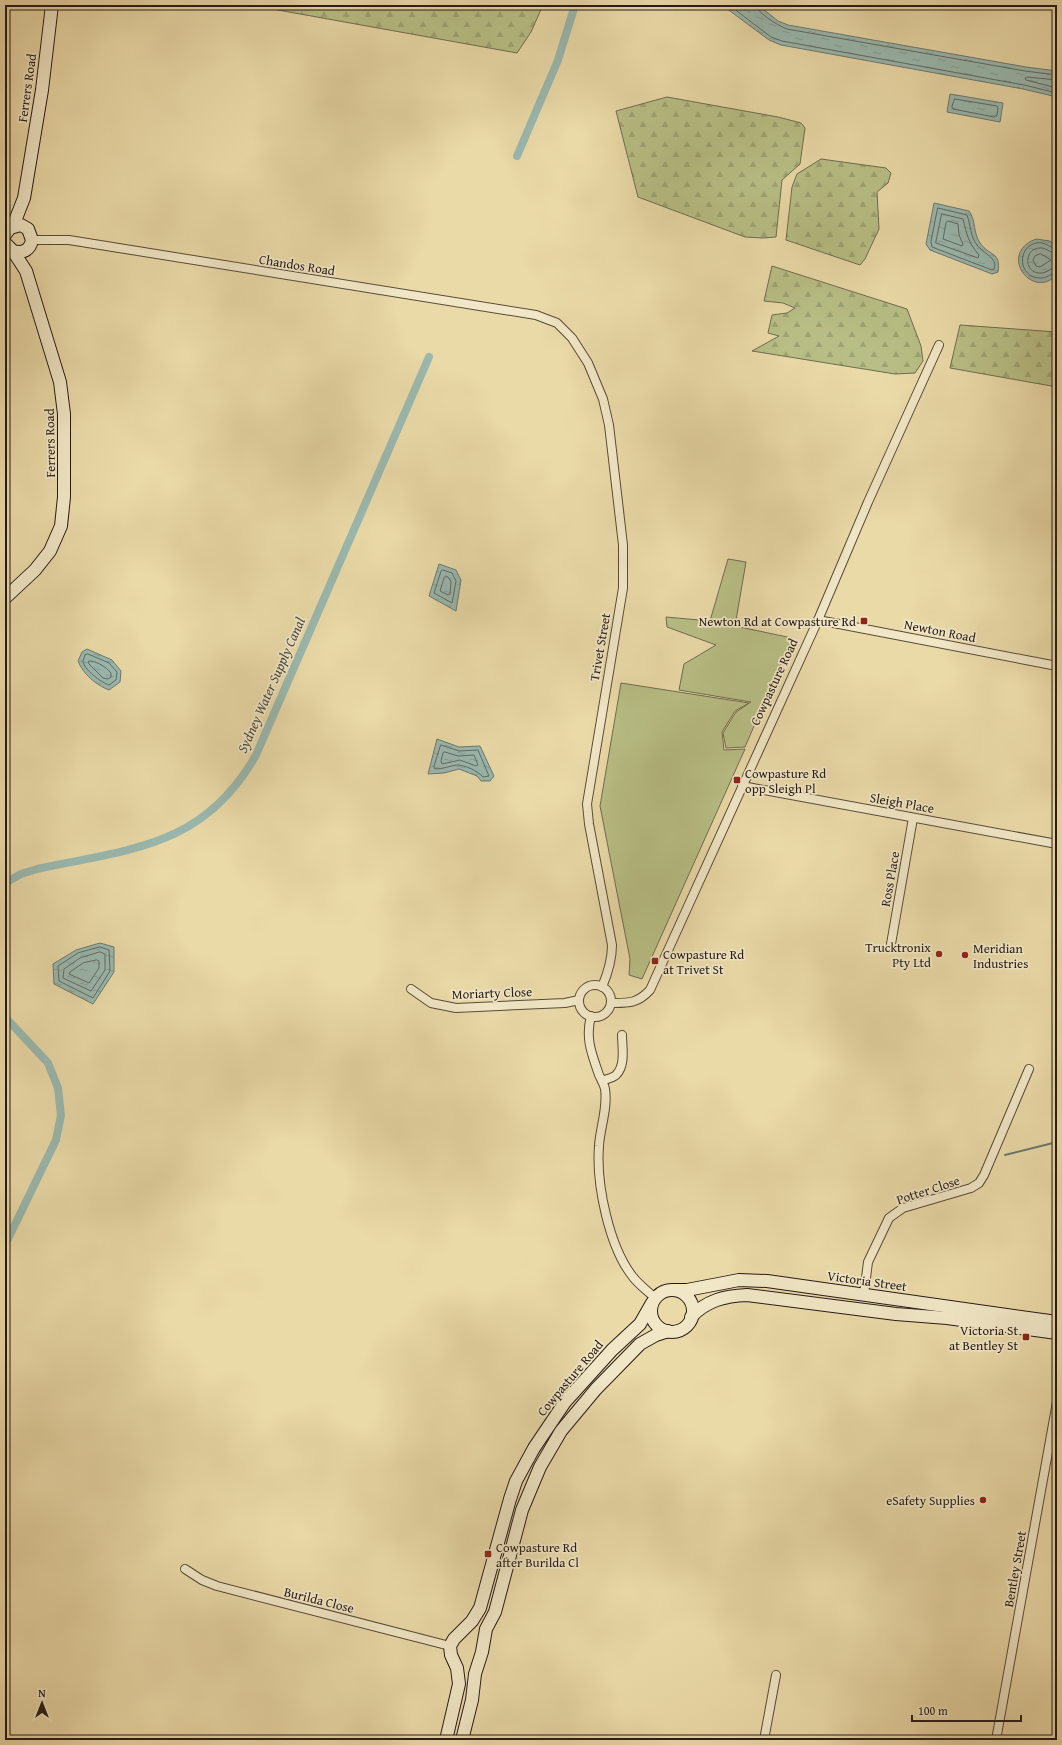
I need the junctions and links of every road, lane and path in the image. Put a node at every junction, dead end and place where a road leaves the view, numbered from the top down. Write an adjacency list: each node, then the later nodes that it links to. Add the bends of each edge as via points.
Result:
1 (52, 5): 2 (main road, Ferrers Road, via 42,90)
2 (24, 198): 3 (main road, Ferrers Road); 4 (main road, Ferrers Road)
3 (9, 230): 4 (main road, via 21,225)
4 (29, 239): 5 (main road, via 20,252); 6 (main road, Ferrers Road); 7 (street, Chandos Road, via 69,240 536,315)
5 (9, 247): 6 (main road, Ferrers Road)
6 (26, 271): 9 (main road, Ferrers Road, via 60,382 64,404 63,513 50,551 35,570)
7 (557, 323): 16 (street, Trivet Street, via 577,344 603,399 624,545 623,588 587,804 612,945 612,958)
8 (939, 345): 10 (street, Cowpasture Road)
9 (5, 598)
10 (818, 620): 11 (street, Newton Road); 12 (street, Cowpasture Road)
11 (1057, 666)
12 (742, 786): 13 (street, Sleigh Place); 19 (street, Cowpasture Road, via 650,990 636,1001)
13 (913, 818): 14 (street, Sleigh Place); 15 (street, Ross Place)
14 (1057, 844)
15 (890, 944)
16 (602, 986): 18 (street, via 587,987); 19 (street, via 609,993)
17 (411, 989): 18 (street, Moriarty Close, via 431,1003 456,1008 566,1003)
18 (579, 1000): 20 (street, via 582,1010)
19 (611, 1003): 20 (street, via 602,1015)
20 (591, 1016): 23 (street, via 588,1043)
21 (622, 1035): 23 (street, via 620,1069 614,1076)
22 (1029, 1069): 25 (street, Potter Close, via 984,1175 971,1188 903,1208 889,1218 868,1262)
23 (602, 1081): 26 (street, via 605,1088 605,1106 599,1148 599,1173 603,1201 616,1245 625,1263 633,1277)
24 (674, 1290): 25 (main road, Victoria Street, via 752,1280); 26 (main road, via 667,1290); 27 (main road, via 689,1300 692,1305)
25 (864, 1294): 28 (main road, Victoria Street)
26 (654, 1300): 29 (main road, via 651,1315 653,1321 662,1330); 33 (main road, Cowpasture Road, via 640,1324 564,1402 534,1448 516,1481 480,1608)
27 (692, 1317): 29 (main road, via 685,1327); 30 (main road, via 714,1300 747,1294)
28 (1057, 1322)
29 (668, 1331): 35 (main road, Cowpasture Road, via 640,1344 576,1411 550,1449 522,1510 497,1606 486,1629)
30 (1057, 1334)
31 (1057, 1402): 41 (street, Bentley Street)
32 (185, 1569): 34 (street, Burilda Close, via 217,1586)
33 (460, 1634): 34 (main road, Cowpasture Road); 35 (main road, via 476,1636)
34 (450, 1646): 36 (main road)
35 (481, 1652): 36 (main road, via 472,1664 467,1665); 39 (main road, Cowpasture Road)
36 (453, 1659): 38 (main road, via 459,1684)
37 (776, 1675): 40 (street)
38 (446, 1740)
39 (462, 1740)
40 (764, 1740)
41 (996, 1740)

